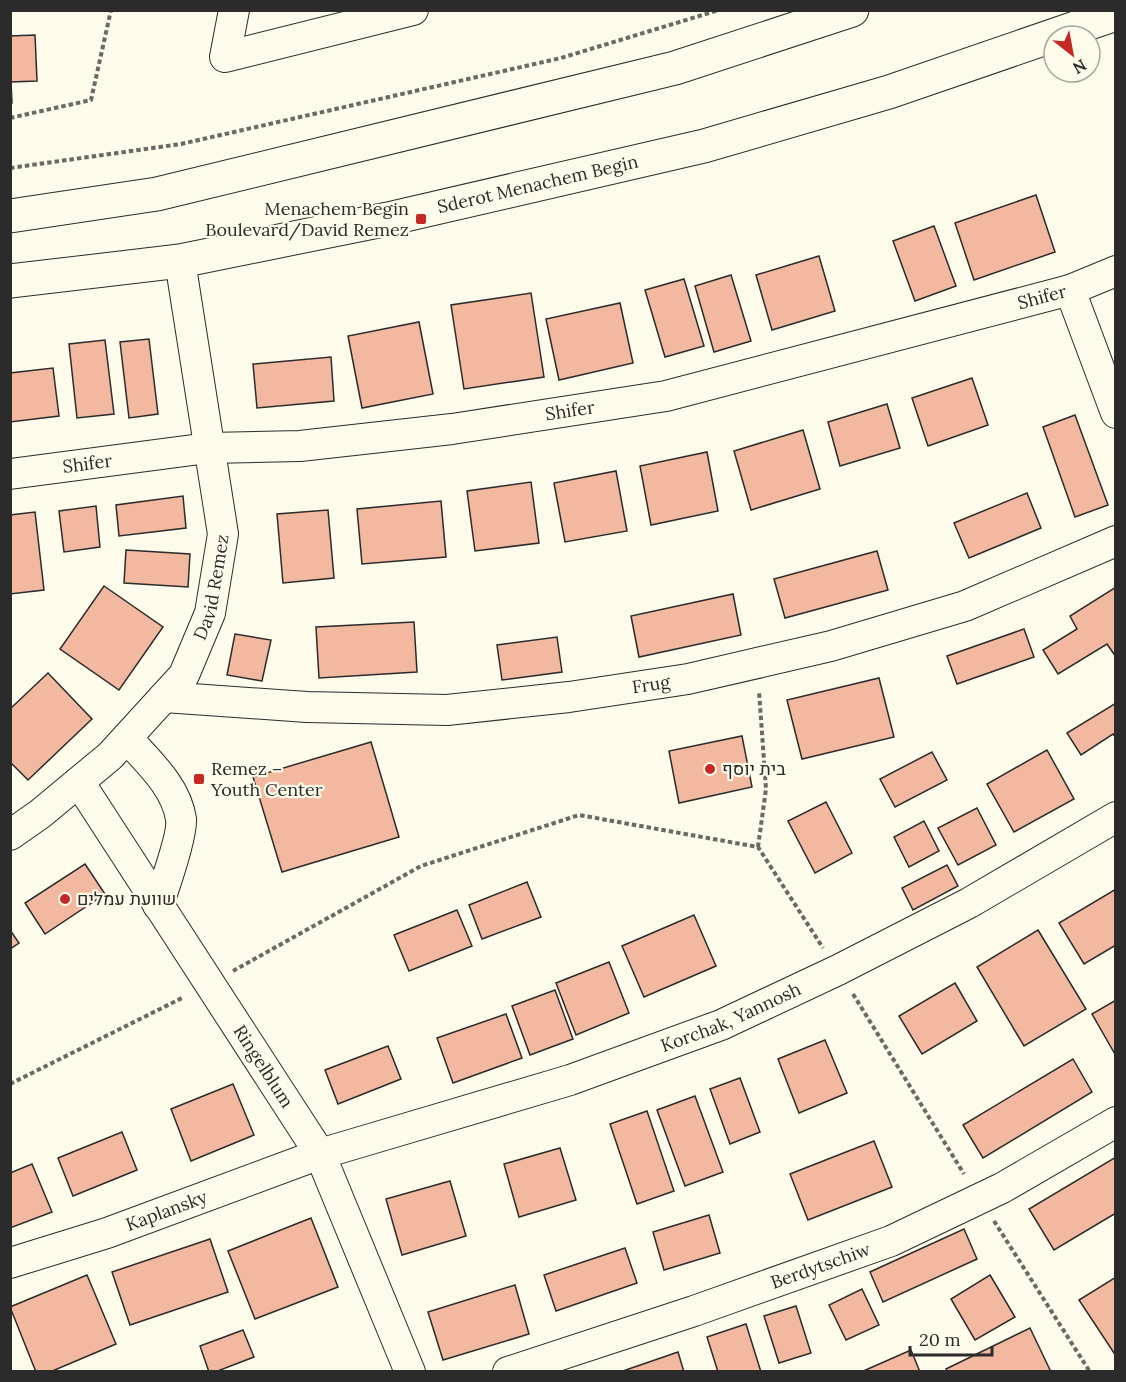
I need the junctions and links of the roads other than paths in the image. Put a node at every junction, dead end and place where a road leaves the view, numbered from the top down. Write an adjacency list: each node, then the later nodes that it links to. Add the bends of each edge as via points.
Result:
1 (234, 10): 2 (street, via 225,57)
2 (413, 10)
3 (852, 10): 5 (main road, via 652,74 157,194)
4 (1116, 14): 6 (main road, Sderot Menachem Begin, via 889,92 704,146 388,219)
5 (10, 216)
6 (180, 261): 8 (main road, Sderot Menachem Begin); 11 (street, David Remez)
7 (1116, 271): 9 (street, Shifer)
8 (10, 281)
9 (1070, 290): 10 (street); 11 (street, Shifer, via 666,396 452,429 300,446)
10 (1116, 413)
11 (208, 448): 12 (street, Shifer); 14 (street, David Remez, via 223,534 210,613 184,675)
12 (10, 474)
13 (1116, 541): 14 (street, Frug, via 966,606 831,646 678,681 447,710 306,707)
14 (164, 697): 15 (street, David Remez)
15 (127, 738): 16 (street, David Remez); 19 (street, via 169,785 182,820)
16 (79, 782): 18 (street, David Remez); 19 (street, Ringelblum)
17 (1116, 817): 21 (street, Korchak, Yannosh, via 969,903 722,1025 570,1080)
18 (10, 835)
19 (158, 905): 21 (street, Ringelblum)
20 (1116, 1122): 24 (street, Berdytschiw, via 1002,1188 891,1241)
21 (320, 1154): 22 (street, Kaplansky, via 107,1233); 23 (street, Ringelblum)
22 (10, 1263)
23 (410, 1371)
24 (508, 1371)

